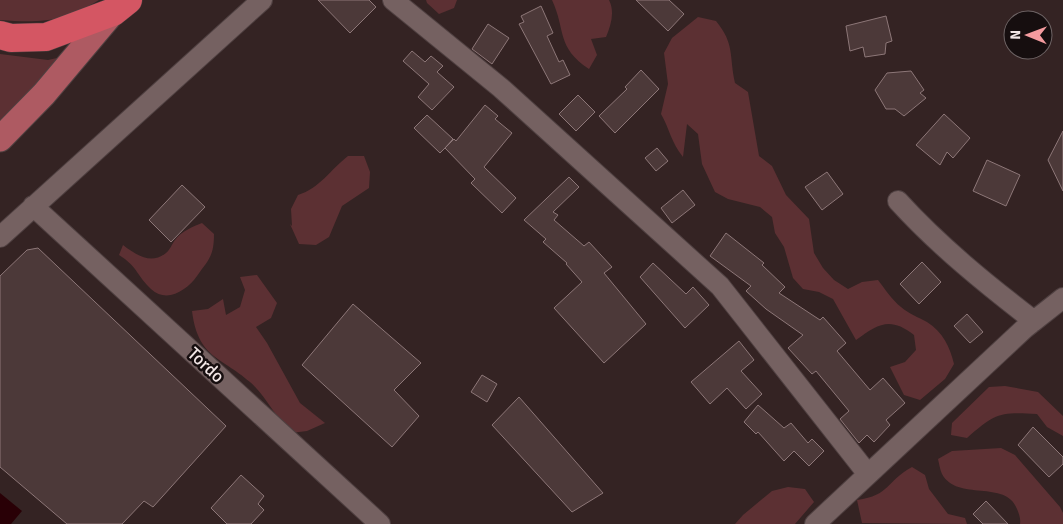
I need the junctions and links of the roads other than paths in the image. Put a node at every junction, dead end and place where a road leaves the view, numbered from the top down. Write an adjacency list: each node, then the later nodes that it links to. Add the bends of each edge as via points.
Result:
1 (262, 0): 7 (street)
2 (393, 0): 11 (street, via 501,88 720,286)
3 (124, 3): 4 (highway, via 46,37 11,38); 5 (main road)
4 (0, 35)
5 (0, 139)
6 (898, 201): 10 (street, via 923,229)
7 (33, 206): 8 (street); 12 (street, Tordo)
8 (0, 237)
9 (1063, 298): 10 (street)
10 (1034, 321): 11 (street)
11 (868, 473): 13 (street)
12 (380, 524)
13 (814, 524)

